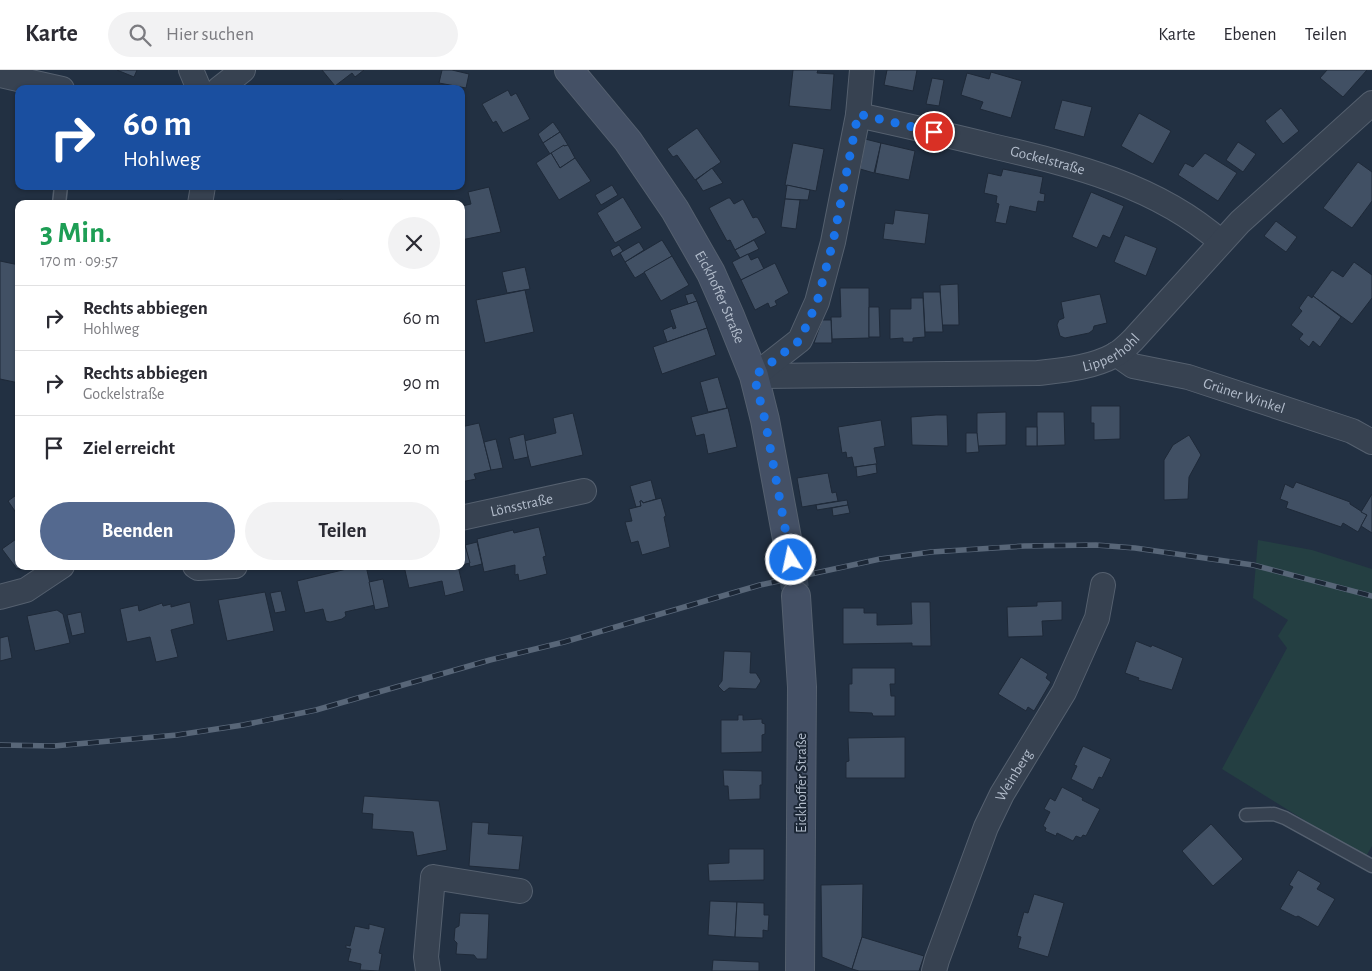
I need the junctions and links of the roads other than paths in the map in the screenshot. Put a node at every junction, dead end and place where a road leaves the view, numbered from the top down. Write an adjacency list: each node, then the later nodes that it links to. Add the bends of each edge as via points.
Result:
1 (190, 70): 7 (street)
2 (243, 70): 8 (street)
3 (569, 70): 13 (main road, Eickhoffer Straße, via 628,141 675,210 712,273)
4 (862, 70): 10 (street)
5 (0, 75): 6 (street)
6 (44, 85)
7 (197, 85)
8 (224, 85)
9 (1369, 111): 11 (street, Lipperhohl)
10 (858, 114): 11 (street, Gockelstraße, via 1065,163 1140,189 1206,228); 13 (street, via 833,242 817,302 800,340)
11 (1221, 242): 12 (street, Lipperhohl, via 1134,340)
12 (1116, 354): 13 (street, Lipperhohl, via 1070,370 1038,373); 14 (street, Grüner Winkel, via 1133,366 1188,377 1352,431)
13 (754, 376): 17 (main road, Eickhoffer Straße)
14 (1372, 442)
15 (584, 491): 16 (street, Lönsstraße)
16 (465, 517)
17 (791, 560)
18 (56, 570): 21 (street, via 26,590)
19 (1103, 585): 27 (street, Weinberg, via 1097,618 1064,692 1002,794 986,827)
20 (796, 596): 26 (main road, Eickhoffer Straße, via 802,687)
21 (0, 597)
22 (1246, 815): 23 (lane, via 1274,814 1285,818)
23 (1372, 866)
24 (520, 891): 25 (street, via 433,877 426,957)
25 (428, 971)
26 (800, 971)
27 (934, 971)

